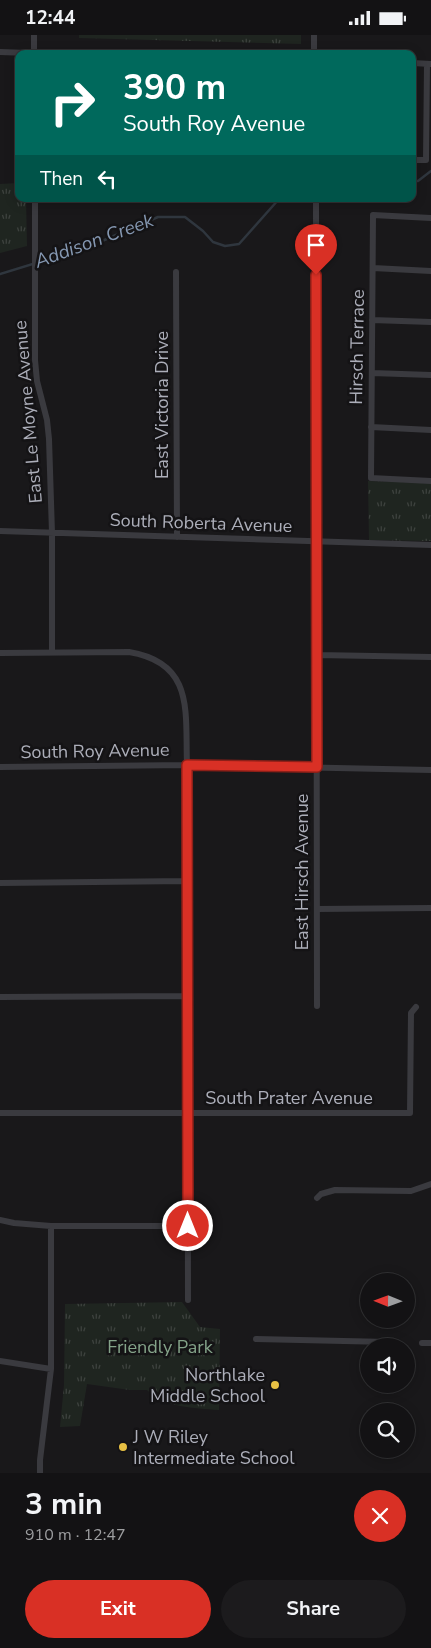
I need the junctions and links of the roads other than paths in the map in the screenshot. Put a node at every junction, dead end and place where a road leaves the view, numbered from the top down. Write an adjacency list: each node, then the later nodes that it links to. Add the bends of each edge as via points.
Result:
1 (34, 35): 3 (street)
2 (314, 35): 4 (street)
3 (34, 50)
4 (314, 50)
5 (0, 52): 6 (street)
6 (15, 52)
7 (416, 63): 8 (street)
8 (429, 64): 9 (street)
9 (429, 116): 10 (street, via 426,160)
10 (416, 160)
11 (35, 202): 25 (street, East Le Moyne Avenue, via 37,381 47,420)
12 (316, 202): 27 (street, East Hirsch Avenue)
13 (431, 218): 14 (street, Hirsch Terrace, via 373,215)
14 (373, 268): 15 (street); 17 (street, Hirsch Terrace)
15 (431, 271)
16 (176, 272): 26 (street, East Victoria Drive)
17 (372, 320): 18 (street); 19 (street, Hirsch Terrace)
18 (431, 322)
19 (372, 373): 20 (street); 21 (street, Hirsch Terrace)
20 (431, 375)
21 (371, 427): 22 (street); 23 (street, Hirsch Terrace, via 371,479)
22 (431, 430)
23 (431, 481)
24 (0, 531): 25 (street, South Roberta Avenue)
25 (52, 533): 26 (street, South Roberta Avenue); 29 (street, East Le Moyne Avenue)
26 (178, 537): 27 (street, South Roberta Avenue)
27 (316, 541): 28 (street, South Roberta Avenue); 31 (street, East Hirsch Avenue)
28 (431, 545)
29 (52, 652): 30 (street); 33 (street, via 128,652 150,657 166,666 181,687 185,702)
30 (0, 653)
31 (317, 655): 32 (street); 35 (street, East Hirsch Avenue)
32 (431, 657)
33 (187, 765): 34 (street, South Roy Avenue); 35 (street, South Roy Avenue); 37 (street)
34 (0, 767)
35 (317, 767): 36 (street, South Roy Avenue); 40 (street, East Hirsch Avenue)
36 (431, 770)
37 (187, 881): 38 (street); 41 (street)
38 (0, 883)
39 (431, 908): 40 (street)
40 (317, 909): 43 (street, East Hirsch Avenue)
41 (188, 996): 42 (street); 46 (street)
42 (0, 997)
43 (317, 1006)
44 (416, 1007): 46 (street, South Prater Avenue, via 411,1013 410,1113)
45 (0, 1113): 46 (street, South Prater Avenue)
46 (188, 1113): 51 (street)
47 (431, 1184): 48 (street, via 411,1191 335,1190 322,1193)
48 (317, 1199)
49 (0, 1220): 50 (street)
50 (50, 1226): 51 (street); 58 (street)
51 (188, 1226): 52 (street)
52 (188, 1300)
53 (256, 1339): 54 (street)
54 (360, 1341)
55 (422, 1343): 56 (street)
56 (431, 1343)
57 (0, 1361): 58 (street)
58 (52, 1369): 59 (street)
59 (40, 1473)

